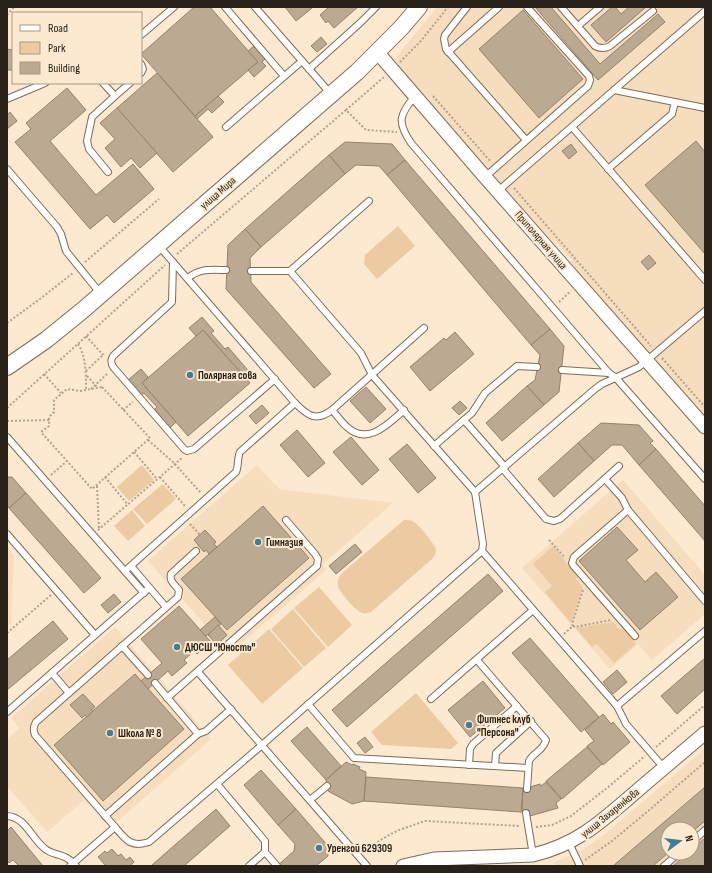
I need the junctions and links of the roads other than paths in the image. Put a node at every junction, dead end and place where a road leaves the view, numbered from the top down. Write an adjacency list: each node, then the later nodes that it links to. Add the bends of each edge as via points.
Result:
1 (174, 7): 14 (lane)
2 (225, 7): 19 (lane)
3 (255, 7): 17 (lane)
4 (376, 7): 18 (lane)
5 (419, 7): 15 (street, улица Мира)
6 (467, 7): 16 (lane, via 445,35 444,44)
7 (499, 7): 16 (lane)
8 (527, 7): 32 (lane, via 590,80 588,86)
9 (561, 7): 13 (lane)
10 (600, 7): 13 (lane)
11 (653, 11): 13 (lane, via 605,49 595,46)
12 (705, 11): 23 (lane)
13 (578, 26)
14 (142, 33)
15 (378, 52): 24 (street, улица Мира); 26 (street, Приполярная улица)
16 (448, 52): 32 (lane)
17 (302, 61): 18 (lane); 19 (lane)
18 (308, 69): 24 (lane)
19 (284, 76): 30 (lane)
20 (43, 84): 27 (lane)
21 (104, 84): 25 (lane)
22 (129, 84): 25 (lane)
23 (614, 90): 28 (lane); 31 (lane)
24 (331, 95): 39 (street, улица Мира)
25 (114, 96): 35 (lane, via 92,117 87,141 89,149)
26 (415, 96): 36 (street, Приполярная улица); 53 (lane, via 402,113 401,120 411,143)
27 (7, 99)
28 (676, 102): 29 (lane); 34 (lane, via 672,114)
29 (705, 108)
30 (226, 127)
31 (572, 127): 34 (lane); 37 (lane)
32 (526, 140): 36 (lane)
33 (7, 169): 46 (lane, via 57,227 66,251)
34 (608, 169): 45 (lane)
35 (108, 172)
36 (485, 177): 37 (street, Приполярная улица)
37 (498, 191): 49 (street, Приполярная улица)
38 (369, 201): 43 (lane)
39 (158, 245): 40 (lane); 46 (street, улица Мира)
40 (172, 261): 44 (lane); 56 (lane, via 172,302 113,356 112,366 138,397 184,449 190,451)
41 (226, 270): 44 (lane, via 205,270)
42 (251, 271): 43 (lane)
43 (290, 271): 54 (lane, via 362,352)
44 (188, 278): 56 (lane)
45 (705, 280)
46 (101, 294): 50 (street, улица Мира)
47 (705, 311): 49 (lane)
48 (424, 328): 54 (lane)
49 (646, 361): 55 (lane); 61 (street, Приполярная улица)
50 (7, 367)
51 (537, 367): 60 (lane, via 517,366 485,393 472,413)
52 (562, 370): 53 (lane)
53 (609, 373): 55 (lane)
54 (372, 375): 58 (lane); 59 (lane)
55 (616, 378): 65 (lane, via 595,389); 67 (lane)
56 (275, 379): 57 (lane)
57 (295, 403): 58 (lane, via 306,414 312,416 326,415); 74 (lane, via 240,452 236,472)
58 (332, 410): 59 (lane, via 346,427 366,434 382,429)
59 (404, 410): 63 (lane)
60 (464, 420): 63 (lane); 65 (lane)
61 (705, 427)
62 (7, 437): 75 (lane)
63 (434, 446): 68 (lane)
64 (620, 466): 66 (lane)
65 (504, 468): 66 (lane, via 550,521 560,519); 68 (lane)
66 (605, 479): 69 (lane, via 622,498)
67 (705, 479)
68 (475, 492): 73 (lane)
69 (628, 510): 78 (lane); 83 (lane, via 572,560 573,565)
70 (286, 520): 86 (lane, via 315,554 318,559 317,566)
71 (7, 534): 82 (lane)
72 (196, 551): 79 (lane, via 172,574 171,579 179,590 179,595)
73 (482, 551): 80 (lane); 93 (lane)
74 (131, 566): 75 (lane); 76 (lane)
75 (125, 571): 77 (lane)
76 (150, 588): 77 (lane); 79 (lane)
77 (144, 593): 82 (lane)
78 (705, 600)
79 (166, 607): 84 (lane)
80 (533, 610): 85 (lane); 95 (lane)
81 (705, 631): 95 (lane)
82 (95, 635): 87 (lane)
83 (635, 636)
84 (122, 646): 88 (lane); 90 (lane)
85 (477, 660): 92 (lane); 94 (lane)
86 (198, 672): 91 (lane); 96 (lane)
87 (52, 673): 90 (lane); 97 (lane)
88 (148, 675)
89 (155, 684): 91 (lane)
90 (69, 693): 114 (lane, via 36,722 33,730)
91 (167, 698): 100 (lane)
92 (431, 700)
93 (308, 704): 101 (lane); 102 (lane)
94 (517, 706): 98 (lane); 104 (lane, via 473,744 470,749)
95 (617, 706): 107 (lane, via 626,724)
96 (231, 709): 100 (lane, via 206,731); 101 (lane)
97 (7, 712)
98 (531, 721): 105 (lane, via 496,753); 106 (lane, via 546,740 544,746 531,758)
99 (705, 733): 107 (street, улица Захаренкова)
100 (198, 734): 114 (lane)
101 (262, 745): 108 (lane); 111 (lane)
102 (354, 758): 103 (lane); 104 (lane)
103 (351, 765)
104 (469, 765): 105 (lane)
105 (495, 766): 106 (lane)
106 (528, 768): 110 (lane)
107 (664, 768): 116 (street, улица Захаренкова, via 596,826)
108 (217, 784): 115 (lane, via 149,842 140,845 132,843); 117 (lane, via 262,836 265,841)
109 (327, 786): 111 (lane)
110 (527, 788)
111 (310, 800): 123 (lane)
112 (526, 813): 118 (lane)
113 (7, 816): 119 (lane, via 16,817 45,849 66,856)
114 (105, 816): 115 (lane)
115 (115, 827): 119 (lane)
116 (569, 843): 118 (street, улица Захаренкова); 120 (lane)
117 (265, 852): 121 (lane); 122 (lane)
118 (533, 855): 124 (street, улица Захаренкова, via 434,858)
119 (74, 865)
120 (579, 865)
121 (249, 866)
122 (277, 866)
123 (367, 866)
124 (403, 866)

